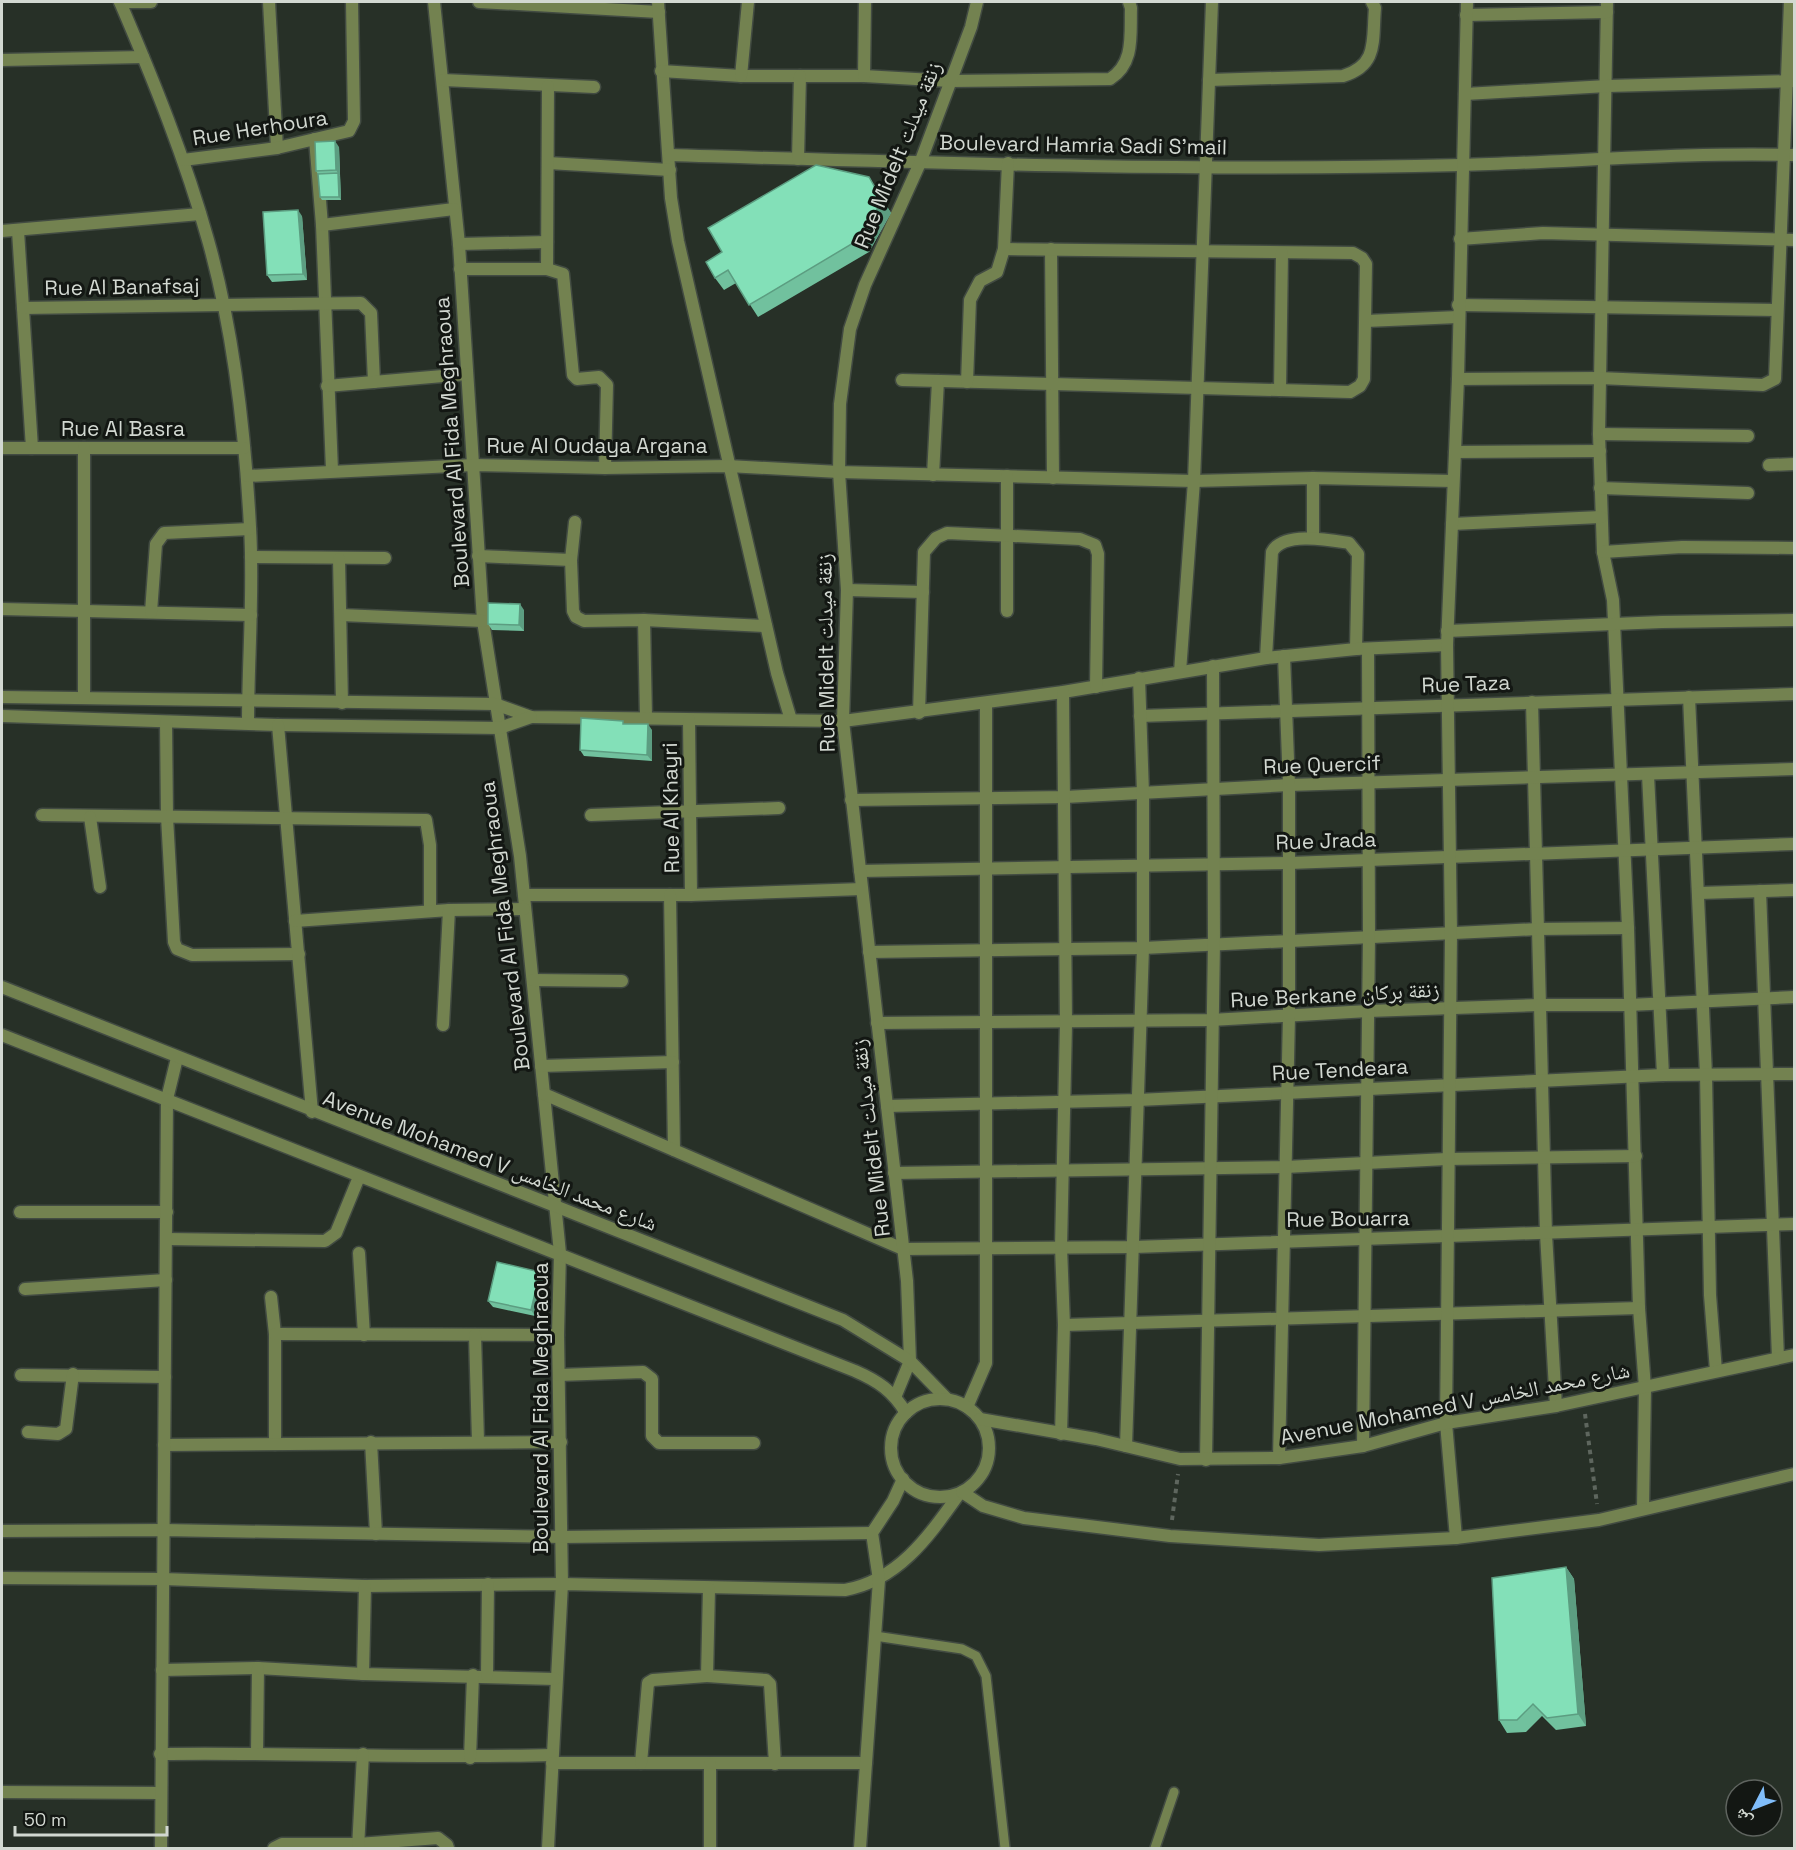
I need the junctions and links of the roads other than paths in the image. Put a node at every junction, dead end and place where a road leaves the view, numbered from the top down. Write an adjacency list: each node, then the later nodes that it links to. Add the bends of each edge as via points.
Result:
1 (120, 2): 2 (street); 18 (street)
2 (151, 2)
3 (269, 2): 33 (street)
4 (352, 2): 32 (street, Rue Herhoura, via 354,121 349,131)
5 (434, 2): 24 (street, Boulevard Al Fida Meghraoua)
6 (479, 2): 15 (street)
7 (748, 2): 21 (street)
8 (865, 2): 23 (street)
9 (977, 2): 26 (street, Rue Midelt زنقة ميدلت)
10 (1128, 2): 26 (street, via 1130,54 1124,68 1110,79)
11 (1212, 2): 25 (street)
12 (1372, 2): 25 (street, via 1375,8 1370,56 1356,72 1343,76)
13 (1467, 2): 17 (street)
14 (1792, 6): 27 (street)
15 (659, 7): 20 (street)
16 (1607, 7): 17 (street); 29 (street)
17 (1467, 15): 31 (street)
18 (143, 57): 19 (street); 38 (street)
19 (2, 60)
20 (661, 71): 21 (street); 34 (street)
21 (741, 76): 22 (street)
22 (800, 76): 23 (street); 37 (street)
23 (864, 76): 26 (street)
24 (443, 80): 28 (street); 45 (street, Boulevard Al Fida Meghraoua)
25 (1209, 80): 43 (street)
26 (950, 81): 40 (street, Rue Midelt زنقة ميدلت)
27 (1792, 81): 29 (street); 35 (street)
28 (548, 86): 30 (street); 39 (street)
29 (1607, 86): 31 (street); 36 (street)
30 (594, 87)
31 (1465, 94): 42 (street)
32 (315, 140): 33 (street, Rue Herhoura); 47 (street)
33 (277, 148): 38 (street, Rue Herhoura)
34 (669, 154): 37 (street, Boulevard Hamria Sadi S'mail); 44 (street)
35 (1790, 155): 36 (street, Boulevard Hamria Sadi S'mail); 52 (street)
36 (1604, 157): 42 (street, Boulevard Hamria Sadi S'mail); 50 (street)
37 (798, 159): 40 (street, Boulevard Hamria Sadi S'mail)
38 (183, 160): 46 (street)
39 (548, 163): 44 (street); 54 (street)
40 (920, 163): 41 (street, Boulevard Hamria Sadi S'mail); 94 (street, Rue Midelt زنقة ميدلت, via 865,285 850,329 840,404)
41 (1008, 163): 43 (street, Boulevard Hamria Sadi S'mail); 56 (street)
42 (1462, 165): 43 (street, Boulevard Hamria Sadi S'mail); 51 (street)
43 (1206, 167): 58 (street)
44 (670, 170): 91 (street, via 678,241)
45 (454, 210): 47 (street); 55 (street, Boulevard Al Fida Meghraoua)
46 (200, 214): 49 (street); 63 (street)
47 (322, 225): 62 (street)
48 (2, 231): 49 (street)
49 (18, 231): 65 (street)
50 (1605, 233): 51 (street); 52 (street); 64 (street)
51 (1460, 239): 67 (street)
52 (1781, 240): 53 (street); 66 (street)
53 (1794, 240)
54 (547, 242): 55 (street); 61 (street)
55 (459, 244): 60 (street, Boulevard Al Fida Meghraoua)
56 (1004, 249): 57 (street); 75 (street, via 997,272 980,281 970,300)
57 (1051, 249): 58 (street); 76 (street)
58 (1203, 251): 59 (street); 78 (street)
59 (1282, 253): 68 (street, via 1353,253 1362,258 1366,264); 79 (street)
60 (460, 269): 61 (street); 69 (street, Boulevard Al Fida Meghraoua)
61 (547, 269): 92 (street, via 560,272 564,278 573,375 577,379 599,376 607,385)
62 (324, 303): 63 (street, Rue Al Banafsaj); 74 (street, Rue Al Banafsaj, via 362,303 371,313); 77 (street)
63 (222, 304): 65 (street, Rue Al Banafsaj); 85 (street)
64 (1601, 306): 66 (street); 67 (street); 70 (street)
65 (23, 308): 83 (street)
66 (1777, 310): 70 (street, via 1777,374 1769,383)
67 (1458, 311): 68 (street); 72 (street)
68 (1366, 321): 79 (street, via 1367,370 1360,386 1350,392)
69 (466, 374): 74 (street); 89 (street, Boulevard Al Fida Meghraoua)
70 (1599, 378): 72 (street); 80 (street)
71 (902, 380): 73 (street)
72 (1458, 380): 87 (street)
73 (938, 381): 75 (street); 95 (street)
74 (374, 382): 77 (street)
75 (967, 382): 76 (street)
76 (1053, 385): 78 (street); 98 (street)
77 (327, 386): 93 (street)
78 (1198, 388): 79 (street); 100 (street)
79 (1280, 390)
80 (1599, 434): 81 (street); 86 (street)
81 (1748, 436)
82 (2, 448): 83 (street, Rue Al Basra)
83 (32, 448): 84 (street, Rue Al Basra)
84 (84, 448): 85 (street, Rue Al Basra); 120 (street)
85 (243, 448): 96 (street)
86 (1600, 451): 87 (street); 102 (street)
87 (1455, 452): 101 (street)
88 (1794, 464): 90 (street)
89 (472, 465): 92 (street, Rue Al Oudaya Argana); 93 (street, Rue Al Oudaya Argana); 112 (street, Boulevard Al Fida Meghraoua)
90 (1769, 465)
91 (728, 466): 92 (street, Rue Al Oudaya Argana); 94 (street, Rue Al Oudaya Argana); 128 (street)
92 (605, 468)
93 (332, 470): 96 (street, Rue Al Oudaya Argana)
94 (839, 472): 95 (street, Rue Al Oudaya Argana); 117 (street, Rue Midelt زنقة ميدلت)
95 (933, 475): 97 (street, Rue Al Oudaya Argana)
96 (247, 476): 107 (street)
97 (1007, 476): 98 (street, Rue Al Oudaya Argana); 108 (street)
98 (1053, 478): 100 (street, Rue Al Oudaya Argana)
99 (1313, 478): 100 (street, Rue Al Oudaya Argana); 101 (street, Rue Al Oudaya Argana); 109 (street)
100 (1194, 481): 136 (street)
101 (1453, 481): 106 (street)
102 (1600, 488): 103 (street); 104 (street)
103 (1748, 493)
104 (1601, 517): 106 (street); 111 (street)
105 (575, 522): 116 (street)
106 (1452, 524): 130 (street)
107 (250, 528): 113 (street); 122 (street, via 164,533 156,544)
108 (1007, 538): 118 (street, via 947,533 936,538 924,552); 121 (street); 138 (street, via 1080,539 1095,545)
109 (1313, 538): 132 (street, via 1349,543 1358,554); 134 (street, via 1283,542 1272,552)
110 (1794, 548): 111 (street)
111 (1603, 552): 129 (street)
112 (478, 556): 116 (street); 127 (street, Boulevard Al Fida Meghraoua)
113 (251, 557): 115 (street); 123 (street)
114 (385, 558): 115 (street)
115 (339, 559): 124 (street)
116 (571, 560): 125 (street, via 576,617 584,621)
117 (848, 590): 118 (street); 161 (street, Rue Midelt زنقة ميدلت)
118 (923, 592): 153 (street)
119 (2, 609): 120 (street)
120 (85, 611): 122 (street); 142 (street)
121 (1007, 611)
122 (151, 612): 123 (street)
123 (251, 615): 145 (street)
124 (341, 615): 127 (street); 147 (street)
125 (644, 620): 128 (street); 158 (street)
126 (1794, 620): 129 (street)
127 (483, 621): 148 (street, Boulevard Al Fida Meghraoua)
128 (766, 626): 160 (street)
129 (1614, 626): 130 (street); 144 (street)
130 (1447, 631): 131 (street)
131 (1447, 645): 132 (street); 150 (street)
132 (1362, 649): 133 (street); 151 (street)
133 (1284, 656): 134 (street); 152 (street)
134 (1266, 658): 135 (street)
135 (1213, 666): 136 (street); 154 (street)
136 (1180, 672): 137 (street)
137 (1139, 678): 138 (street); 156 (street)
138 (1096, 687): 139 (street)
139 (1063, 692): 149 (street); 177 (street)
140 (1794, 694): 143 (street, Rue Taza)
141 (2, 697): 142 (street)
142 (84, 697): 145 (street)
143 (1689, 697): 144 (street, Rue Taza); 167 (street)
144 (1616, 699): 146 (street, Rue Taza); 169 (street)
145 (248, 701): 147 (street); 163 (street)
146 (1532, 702): 150 (street, Rue Taza); 170 (street)
147 (342, 703): 148 (street)
148 (495, 704): 157 (street); 165 (street, Boulevard Al Fida Meghraoua)
149 (986, 704): 153 (street); 176 (street)
150 (1449, 704): 151 (street, Rue Taza); 171 (street)
151 (1367, 707): 152 (street, Rue Taza); 172 (street)
152 (1287, 710): 154 (street, Rue Taza); 173 (street)
153 (919, 713): 161 (street)
154 (1213, 714): 156 (street, Rue Taza); 174 (street)
155 (2, 716): 162 (street)
156 (1140, 716): 175 (street)
157 (531, 717): 158 (street); 165 (street)
158 (646, 717): 159 (street)
159 (689, 720): 160 (street); 180 (street, Rue Al Khayri)
160 (791, 720): 161 (street)
161 (843, 721): 178 (street, Rue Midelt زنقة ميدلت)
162 (166, 722): 163 (street); 184 (street)
163 (248, 723): 164 (street)
164 (278, 725): 165 (street); 185 (street)
165 (500, 728): 204 (street, Boulevard Al Fida Meghraoua)
166 (1794, 769): 167 (street, Rue Quercif)
167 (1693, 774): 168 (street, Rue Quercif); 187 (street)
168 (1648, 775): 169 (street, Rue Quercif); 189 (street)
169 (1620, 776): 170 (street, Rue Quercif); 188 (street)
170 (1533, 778): 171 (street, Rue Quercif); 190 (street)
171 (1449, 780): 172 (street, Rue Quercif); 191 (street)
172 (1368, 782): 173 (street, Rue Quercif); 192 (street)
173 (1289, 785): 174 (street, Rue Quercif); 193 (street)
174 (1214, 789): 175 (street, Rue Quercif); 194 (street)
175 (1143, 793): 177 (street, Rue Quercif); 195 (street)
176 (986, 796): 177 (street, Rue Quercif); 178 (street, Rue Quercif); 197 (street)
177 (1065, 797): 196 (street)
178 (851, 800): 198 (street, Rue Midelt زنقة ميدلت)
179 (779, 808): 180 (street)
180 (692, 811): 182 (street); 206 (street, Rue Al Khayri)
181 (42, 815): 183 (street)
182 (591, 815)
183 (90, 817): 184 (street); 199 (street)
184 (167, 817): 185 (street); 221 (street, via 177,949 192,955)
185 (285, 819): 209 (street, via 426,820); 210 (street)
186 (1794, 844): 187 (street, Rue Jrada)
187 (1696, 847): 189 (street, Rue Jrada); 203 (street)
188 (1624, 849): 189 (street, Rue Jrada); 190 (street, Rue Jrada); 211 (street)
189 (1654, 849): 228 (street)
190 (1535, 853): 191 (street, Rue Jrada); 212 (street)
191 (1449, 856): 192 (street, Rue Jrada); 213 (street)
192 (1369, 859): 193 (street, Rue Jrada); 214 (street)
193 (1290, 863): 194 (street, Rue Jrada); 215 (street)
194 (1214, 864): 195 (street, Rue Jrada); 216 (street)
195 (1143, 866): 196 (street, Rue Jrada); 217 (street)
196 (1066, 869): 197 (street, Rue Jrada); 218 (street)
197 (988, 870): 198 (street, Rue Jrada); 219 (street)
198 (860, 871): 200 (street, Rue Midelt زنقة ميدلت)
199 (100, 887)
200 (862, 889): 206 (street); 220 (street, Rue Midelt زنقة ميدلت)
201 (1794, 890): 202 (street)
202 (1760, 891): 203 (street); 226 (street)
203 (1699, 893): 227 (street)
204 (524, 895): 205 (street); 207 (street, Boulevard Al Fida Meghraoua)
205 (670, 895): 206 (street); 242 (street)
206 (691, 896)
207 (524, 909): 208 (street); 222 (street, Boulevard Al Fida Meghraoua)
208 (449, 910): 209 (street); 239 (street)
209 (430, 911): 210 (street)
210 (295, 921): 221 (street)
211 (1628, 928): 212 (street); 230 (street)
212 (1538, 929): 213 (street); 229 (street)
213 (1450, 933): 214 (street); 231 (street)
214 (1369, 937): 215 (street); 232 (street)
215 (1288, 941): 216 (street); 233 (street)
216 (1214, 942): 217 (street); 235 (street)
217 (1143, 948): 218 (street); 234 (street)
218 (1065, 949): 219 (street); 238 (street)
219 (987, 951): 220 (street); 236 (street)
220 (869, 952): 237 (street, Rue Midelt زنقة ميدلت)
221 (299, 954): 260 (street)
222 (533, 980): 223 (street); 243 (street, Boulevard Al Fida Meghraoua)
223 (622, 981)
224 (2, 987): 241 (street, Avenue Mohamed V شارع محمد الخامس)
225 (1794, 997): 226 (street, Rue Berkane زنقة بركان)
226 (1765, 998): 227 (street, Rue Berkane زنقة بركان); 244 (street)
227 (1702, 1002): 228 (street, Rue Berkane زنقة بركان); 247 (street)
228 (1660, 1004): 230 (street, Rue Berkane زنقة بركان); 246 (street)
229 (1539, 1005): 230 (street, Rue Berkane زنقة بركان); 231 (street, Rue Berkane زنقة بركان); 249 (street)
230 (1629, 1005): 248 (street)
231 (1449, 1009): 232 (street, Rue Berkane زنقة بركان); 250 (street)
232 (1368, 1011): 233 (street, Rue Berkane زنقة بركان); 251 (street)
233 (1290, 1016): 235 (street, Rue Berkane زنقة بركان); 252 (street)
234 (1141, 1020): 235 (street, Rue Berkane زنقة بركان); 238 (street, Rue Berkane زنقة بركان); 256 (street)
235 (1211, 1020): 254 (street)
236 (985, 1022): 237 (street, Rue Berkane زنقة بركان); 238 (street, Rue Berkane زنقة بركان); 258 (street)
237 (877, 1023): 259 (street, Rue Midelt زنقة ميدلت)
238 (1066, 1023): 257 (street)
239 (443, 1025)
240 (2, 1035): 255 (street)
241 (177, 1058): 255 (street); 260 (street, Avenue Mohamed V شارع محمد الخامس)
242 (673, 1062): 243 (street); 261 (street)
243 (541, 1066): 253 (street, Boulevard Al Fida Meghraoua)
244 (1768, 1074): 245 (street, Rue Tendeara); 247 (street, Rue Tendeara); 277 (street)
245 (1794, 1074)
246 (1663, 1075): 247 (street, Rue Tendeara); 248 (street, Rue Tendeara)
247 (1706, 1075): 278 (street)
248 (1631, 1078): 249 (street, Rue Tendeara); 262 (street)
249 (1541, 1082): 250 (street, Rue Tendeara); 263 (street)
250 (1447, 1084): 251 (street, Rue Tendeara); 264 (street)
251 (1367, 1089): 252 (street, Rue Tendeara); 265 (street)
252 (1287, 1092): 254 (street, Rue Tendeara); 266 (street)
253 (544, 1094): 261 (street); 273 (street, Boulevard Al Fida Meghraoua)
254 (1212, 1097): 256 (street, Rue Tendeara); 267 (street)
255 (167, 1099): 272 (street); 275 (street)
256 (1138, 1100): 257 (street, Rue Tendeara); 268 (street)
257 (1064, 1101): 258 (street, Rue Tendeara); 270 (street)
258 (985, 1103): 259 (street, Rue Tendeara); 269 (street)
259 (887, 1106): 271 (street, Rue Midelt زنقة ميدلت)
260 (312, 1112): 273 (street, Avenue Mohamed V شارع محمد الخامس)
261 (674, 1150): 288 (street)
262 (1636, 1156): 263 (street); 279 (street)
263 (1544, 1158): 264 (street); 280 (street)
264 (1447, 1159): 265 (street); 281 (street)
265 (1367, 1164): 266 (street); 283 (street)
266 (1286, 1167): 267 (street); 284 (street)
267 (1211, 1168): 268 (street); 285 (street)
268 (1137, 1170): 270 (street); 287 (street)
269 (984, 1171): 270 (street); 271 (street); 289 (street)
270 (1063, 1171): 286 (street)
271 (894, 1173): 288 (street, Rue Midelt زنقة ميدلت)
272 (359, 1177): 282 (street, via 336,1233 325,1242); 291 (street)
273 (557, 1206): 291 (street, Boulevard Al Fida Meghraoua); 309 (street, Avenue Mohamed V شارع محمد الخامس, via 843,1320)
274 (21, 1212): 275 (street)
275 (167, 1212): 282 (street)
276 (1794, 1224): 277 (street, Rue Bouarra)
277 (1773, 1226): 278 (street, Rue Bouarra); 308 (street)
278 (1708, 1228): 279 (street, Rue Bouarra); 310 (street)
279 (1638, 1232): 280 (street, Rue Bouarra); 295 (street)
280 (1546, 1234): 281 (street, Rue Bouarra); 296 (street)
281 (1446, 1236): 283 (street, Rue Bouarra); 297 (street)
282 (167, 1239): 292 (street)
283 (1365, 1239): 284 (street, Rue Bouarra); 298 (street)
284 (1284, 1240): 285 (street, Rue Bouarra); 299 (street)
285 (1210, 1242): 287 (street, Rue Bouarra); 300 (street)
286 (1061, 1247): 287 (street, Rue Bouarra); 289 (street, Rue Bouarra); 302 (street)
287 (1134, 1247): 301 (street)
288 (903, 1249): 289 (street, Rue Bouarra); 309 (street, Rue Midelt زنقة ميدلت)
289 (985, 1250): 319 (street, via 986,1362)
290 (359, 1253): 304 (street)
291 (560, 1253): 306 (street, Boulevard Al Fida Meghraoua); 316 (street, via 874,1379)
292 (166, 1280): 293 (street); 314 (street)
293 (25, 1289)
294 (271, 1297): 303 (street)
295 (1639, 1308): 296 (street); 315 (street)
296 (1549, 1312): 297 (street); 318 (street)
297 (1448, 1315): 298 (street); 322 (street)
298 (1364, 1317): 299 (street); 332 (street)
299 (1282, 1319): 300 (street); 333 (street)
300 (1208, 1321): 301 (street); 334 (street)
301 (1131, 1323): 302 (street); 331 (street)
302 (1064, 1325): 324 (street)
303 (275, 1334): 304 (street); 329 (street)
304 (364, 1335): 305 (street)
305 (475, 1335): 306 (street); 325 (street)
306 (558, 1335): 313 (street, Boulevard Al Fida Meghraoua)
307 (1794, 1355): 308 (street, Avenue Mohamed V شارع محمد الخامس)
308 (1778, 1358): 310 (street, Avenue Mohamed V شارع محمد الخامس)
309 (910, 1361): 316 (street, Rue Midelt زنقة ميدلت); 317 (street, Avenue Mohamed V شارع محمد الخامس)
310 (1716, 1371): 315 (street, Avenue Mohamed V شارع محمد الخامس)
311 (73, 1374): 312 (street); 314 (street); 323 (street, via 66,1429 58,1434)
312 (21, 1375)
313 (559, 1375): 327 (street, Boulevard Al Fida Meghraoua); 328 (street, via 649,1375 652,1436 659,1443)
314 (165, 1377): 330 (street)
315 (1645, 1388): 318 (street, Avenue Mohamed V شارع محمد الخامس); 338 (street)
316 (896, 1395): 320 (street)
317 (947, 1399): 319 (street); 320 (street, via 921,1403)
318 (1556, 1406): 322 (street, Avenue Mohamed V شارع محمد الخامس)
319 (967, 1407): 321 (street)
320 (906, 1413): 336 (street, via 895,1432 891,1453)
321 (980, 1419): 324 (street, Avenue Mohamed V شارع محمد الخامس); 337 (street, via 989,1439 988,1460 978,1479)
322 (1446, 1423): 332 (street, Avenue Mohamed V شارع محمد الخامس); 344 (street)
323 (28, 1432)
324 (1061, 1434): 331 (street, Avenue Mohamed V شارع محمد الخامس)
325 (478, 1441): 326 (street); 327 (street)
326 (371, 1442): 329 (street); 342 (street)
327 (561, 1442): 343 (street, Boulevard Al Fida Meghraoua)
328 (754, 1443)
329 (275, 1444): 330 (street)
330 (164, 1445): 339 (street)
331 (1126, 1446): 334 (street, Avenue Mohamed V شارع محمد الخامس, via 1180,1459)
332 (1363, 1446): 333 (street, Avenue Mohamed V شارع محمد الخامس)
333 (1279, 1458): 334 (street, Avenue Mohamed V شارع محمد الخامس)
334 (1206, 1460)
335 (1794, 1474): 338 (street)
336 (903, 1479): 337 (street, via 912,1488 934,1497); 341 (street)
337 (960, 1493): 344 (street, via 983,1506 1024,1518 1170,1536 1319,1545); 347 (street, via 921,1546)
338 (1643, 1508): 344 (street, via 1599,1520)
339 (163, 1530): 340 (street); 342 (street); 346 (street)
340 (2, 1531)
341 (872, 1533): 343 (street); 347 (street)
342 (376, 1534): 343 (street)
343 (562, 1537): 349 (street, Boulevard Al Fida Meghraoua)
344 (1456, 1538)
345 (2, 1578): 346 (street)
346 (163, 1579): 350 (street); 354 (street)
347 (879, 1580): 351 (street, via 845,1590); 352 (street)
348 (488, 1584): 349 (street); 350 (street); 357 (street)
349 (562, 1584): 351 (street); 359 (street, Boulevard Al Fida Meghraoua)
350 (365, 1586): 355 (street)
351 (709, 1589): 358 (street)
352 (875, 1636): 366 (street); 379 (lane, via 962,1649 976,1656 986,1676)
353 (258, 1668): 354 (street); 355 (street); 360 (street)
354 (162, 1670): 361 (street)
355 (363, 1674): 356 (street)
356 (473, 1675): 357 (street); 363 (street)
357 (487, 1675): 359 (street)
358 (707, 1676): 365 (street, via 648,1683); 368 (street, via 766,1680 770,1684)
359 (555, 1678): 364 (street, Boulevard Al Fida Meghraoua)
360 (258, 1752): 361 (street); 362 (street)
361 (160, 1754): 371 (street)
362 (363, 1754): 363 (street); 372 (street)
363 (470, 1758): 364 (street)
364 (552, 1759): 365 (street); 376 (street, Boulevard Al Fida Meghraoua)
365 (641, 1763): 367 (street)
366 (866, 1763): 368 (street); 378 (street)
367 (710, 1764): 368 (street); 377 (street)
368 (775, 1764)
369 (2, 1792): 371 (street)
370 (1174, 1792): 380 (lane)
371 (160, 1793): 373 (street)
372 (358, 1846): 374 (street, via 282,1844); 375 (street, via 438,1838)
373 (161, 1848)
374 (274, 1848)
375 (448, 1848)
376 (548, 1848)
377 (710, 1848)
378 (860, 1848)
379 (1005, 1848)
380 (1155, 1848)

